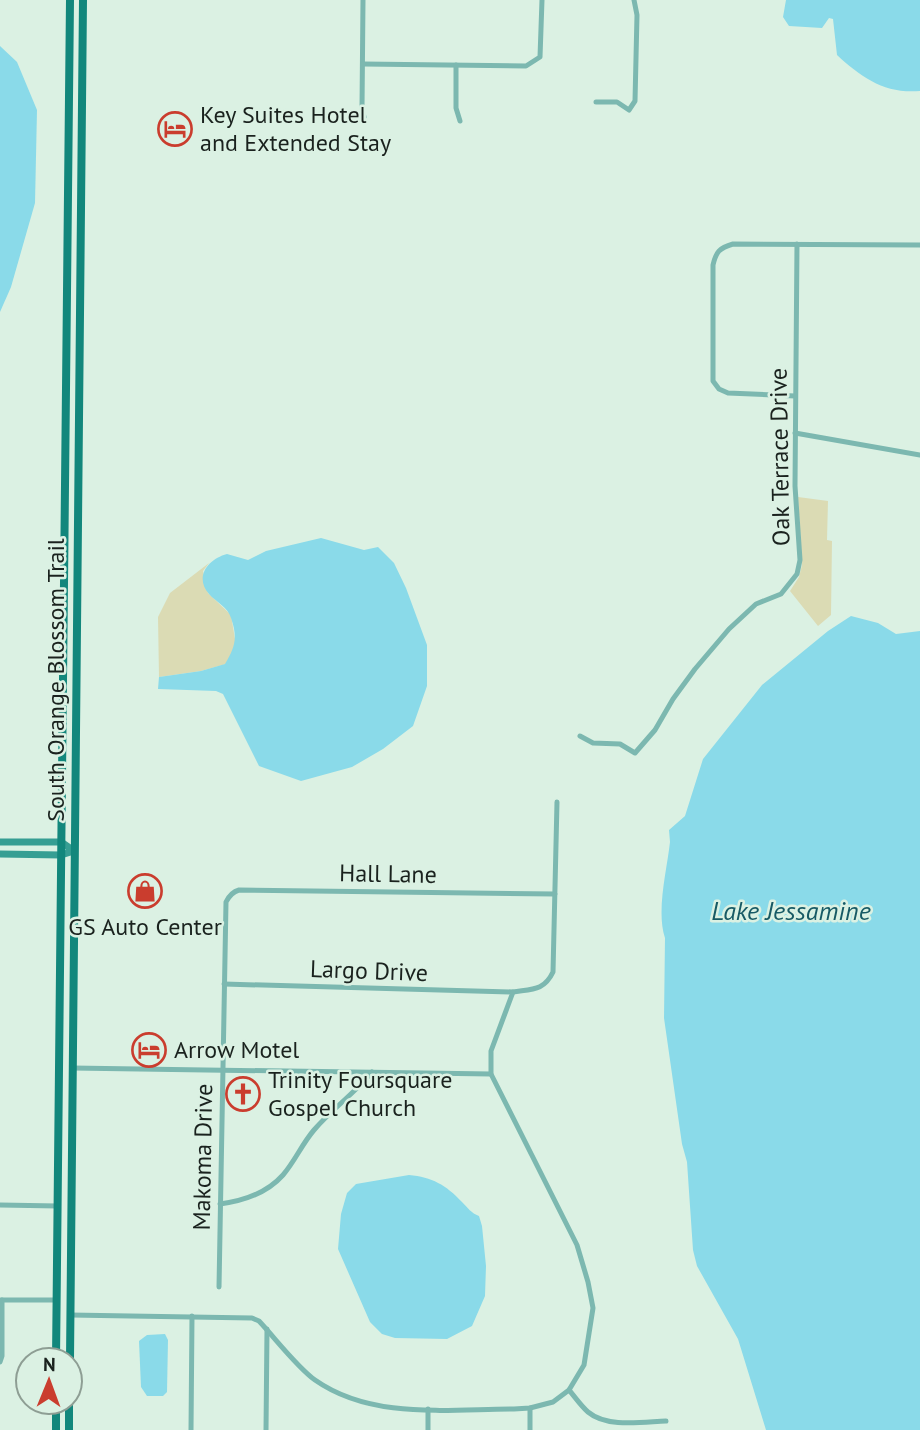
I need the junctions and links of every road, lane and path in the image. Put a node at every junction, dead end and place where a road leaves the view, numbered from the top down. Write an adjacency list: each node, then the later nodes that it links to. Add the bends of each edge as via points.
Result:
1 (70, 0): 11 (main road, South Orange Blossom Trail)
2 (83, 0): 12 (main road, South Orange Blossom Trail)
3 (363, 0): 6 (street)
4 (542, 0): 7 (street, via 540,57 535,62 526,66)
5 (634, 0): 8 (street, via 635,101 629,110 617,102)
6 (363, 64): 7 (street); 9 (street)
7 (456, 65): 10 (street)
8 (596, 102)
9 (364, 117)
10 (460, 121)
11 (68, 130): 12 (main road); 13 (main road, South Orange Blossom Trail)
12 (81, 156): 14 (main road, South Orange Blossom Trail)
13 (68, 170): 14 (main road, via 77,180); 18 (main road, South Orange Blossom Trail)
14 (80, 196): 19 (main road, South Orange Blossom Trail)
15 (797, 244): 16 (street); 17 (street, Oak Terrace Drive); 17 (street, via 733,244 716,253 713,265 713,381 728,393)
16 (920, 245)
17 (795, 396): 20 (street, Oak Terrace Drive)
18 (66, 407): 19 (main road, via 69,420); 22 (main road, South Orange Blossom Trail)
19 (79, 430): 23 (main road, South Orange Blossom Trail)
20 (795, 433): 21 (street); 24 (street, Oak Terrace Drive, via 800,560 790,585 756,604 729,629 635,753 620,744 593,743)
21 (920, 455)
22 (65, 537): 23 (main road, via 74,547); 27 (main road, South Orange Blossom Trail)
23 (77, 561): 28 (main road, South Orange Blossom Trail)
24 (580, 736)
25 (558, 802): 31 (street, Largo Drive)
26 (0, 842): 27 (main road)
27 (61, 842): 28 (main road); 30 (main road, South Orange Blossom Trail)
28 (74, 851): 30 (main road); 35 (main road, South Orange Blossom Trail)
29 (0, 854): 30 (main road)
30 (61, 855): 39 (main road, South Orange Blossom Trail)
31 (555, 894): 32 (street, Hall Lane, via 239,890); 34 (street, Largo Drive, via 553,972 548,983 538,989)
32 (226, 902): 33 (street, Makoma Drive)
33 (224, 984): 34 (street, Largo Drive); 36 (street, Makoma Drive)
34 (513, 992): 38 (street, via 491,1051)
35 (72, 1068): 36 (street); 40 (main road, South Orange Blossom Trail)
36 (222, 1071): 37 (street); 41 (street, Makoma Drive)
37 (372, 1072): 38 (street); 41 (street, via 315,1128 283,1174 251,1196)
38 (491, 1074): 55 (street, via 577,1245 589,1282 593,1308 587,1350)
39 (58, 1176): 40 (main road); 43 (main road, South Orange Blossom Trail)
40 (71, 1194): 44 (main road, South Orange Blossom Trail)
41 (220, 1204): 45 (street, Makoma Drive)
42 (0, 1205): 43 (street)
43 (58, 1206): 44 (main road); 47 (main road, South Orange Blossom Trail)
44 (71, 1226): 48 (main road, South Orange Blossom Trail)
45 (219, 1287)
46 (1, 1300): 47 (street); 50 (street)
47 (57, 1300): 52 (main road, South Orange Blossom Trail)
48 (70, 1315): 49 (street); 53 (main road, South Orange Blossom Trail)
49 (192, 1316): 51 (street, via 252,1318); 59 (street)
50 (1, 1329): 54 (street)
51 (267, 1329): 57 (street, via 313,1379 336,1391 368,1404); 60 (street)
52 (57, 1346)
53 (69, 1346)
54 (0, 1362)
55 (569, 1390): 56 (street, via 553,1402); 58 (street, via 589,1413 603,1420)
56 (530, 1408): 57 (street); 62 (street)
57 (428, 1409): 61 (street)
58 (666, 1421)
59 (191, 1430)
60 (266, 1430)
61 (428, 1430)
62 (530, 1430)

